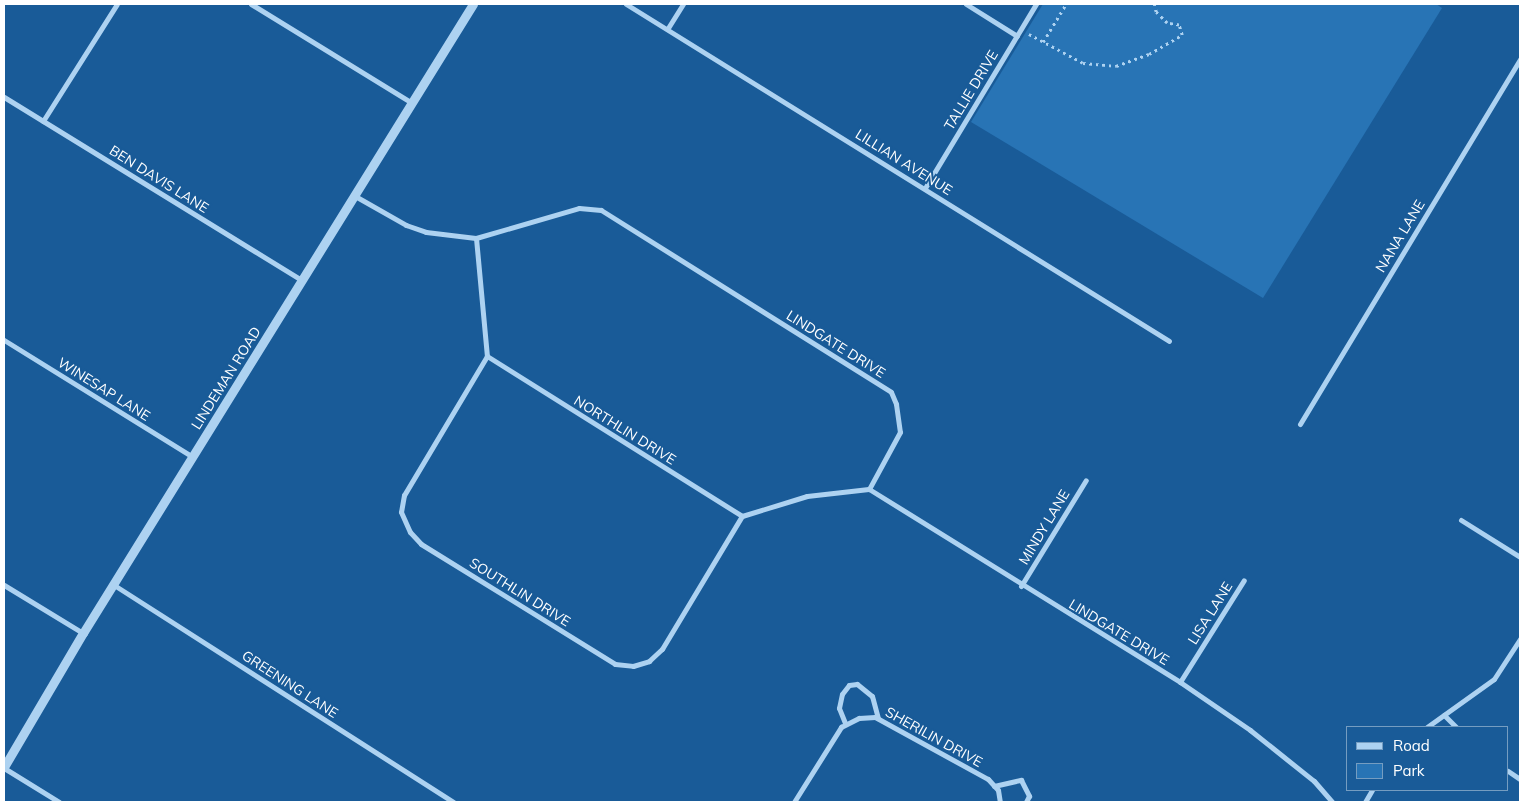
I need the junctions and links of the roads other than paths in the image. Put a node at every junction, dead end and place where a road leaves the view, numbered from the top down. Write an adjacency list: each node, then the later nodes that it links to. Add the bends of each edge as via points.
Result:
1 (117, 4): 13 (street)
2 (251, 4): 12 (street)
3 (473, 4): 12 (street, LINDEMAN ROAD)
4 (626, 4): 8 (street, LILLIAN AVENUE)
5 (683, 4): 8 (street)
6 (966, 4): 9 (street)
7 (1036, 4): 9 (street, TALLIE DRIVE)
8 (668, 28): 14 (street, LILLIAN AVENUE)
9 (1017, 36): 14 (street, TALLIE DRIVE)
10 (1520, 59): 21 (street, NANA LANE)
11 (4, 97): 13 (street, BEN DAVIS LANE)
12 (410, 102): 15 (street, LINDEMAN ROAD)
13 (43, 121): 17 (street, BEN DAVIS LANE)
14 (925, 188): 19 (street, LILLIAN AVENUE)
15 (355, 196): 16 (street, LINDGATE DRIVE, via 406,226 426,232); 17 (street, LINDEMAN ROAD)
16 (476, 238): 20 (street); 24 (street, LINDGATE DRIVE, via 579,208 601,210 891,392 900,432)
17 (303, 280): 22 (street, LINDEMAN ROAD)
18 (4, 340): 22 (street, WINESAP LANE)
19 (1169, 341)
20 (487, 356): 25 (street, NORTHLIN DRIVE); 25 (street, SOUTHLIN DRIVE, via 404,495 402,512 410,532 421,544 615,664 633,666 649,661 662,649)
21 (1300, 424)
22 (193, 457): 30 (street, LINDEMAN ROAD)
23 (1086, 480): 31 (street, MINDY LANE)
24 (869, 489): 25 (street, via 807,496); 31 (street, LINDGATE DRIVE)
25 (742, 516)
26 (1461, 520): 27 (street)
27 (1520, 557)
28 (1244, 580): 34 (street, LISA LANE)
29 (4, 585): 32 (street)
30 (114, 585): 32 (street, LINDEMAN ROAD); 46 (street, GREENING LANE)
31 (1022, 586): 34 (street, LINDGATE DRIVE)
32 (82, 634): 40 (street, LINDEMAN ROAD)
33 (1520, 639): 35 (street, via 1494,679)
34 (1180, 682): 50 (street, LINDGATE DRIVE, via 1250,730 1314,781)
35 (1444, 715): 38 (street); 39 (street)
36 (878, 718): 37 (street, SHERILIN DRIVE, via 859,718); 37 (street, via 872,696 857,684 849,685 842,694 839,708); 43 (street, SHERILIN DRIVE, via 988,779)
37 (845, 723): 47 (street)
38 (1428, 726)
39 (1455, 726)
40 (4, 768): 45 (street)
41 (1509, 772): 42 (street)
42 (1520, 779)
43 (994, 786): 48 (street); 49 (street, via 1021,780 1029,796)
44 (1371, 791): 51 (street)
45 (59, 802)
46 (453, 802)
47 (794, 802)
48 (1000, 802)
49 (1026, 802)
50 (1332, 802)
51 (1365, 802)

